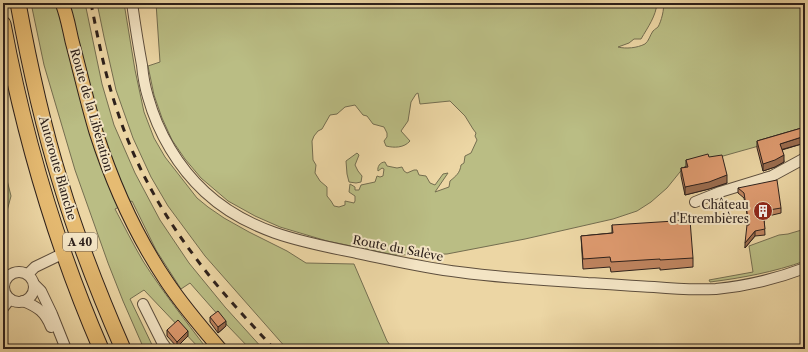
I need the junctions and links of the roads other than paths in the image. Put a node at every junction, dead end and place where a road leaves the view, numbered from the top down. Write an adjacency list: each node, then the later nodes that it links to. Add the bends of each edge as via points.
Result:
1 (18, 3): 19 (highway, Autoroute Blanche / A 40, via 44,124 60,182 89,268)
2 (132, 3): 8 (street, Route du Salève, via 148,97 169,147 189,175 213,199 236,215 274,233 308,243 452,271 670,289 732,287 768,280)
3 (63, 4): 21 (main road, Route de la Libération, via 96,131 113,181 140,238 168,283)
4 (3, 24): 7 (highway, Autoroute Blanche / A 40, via 21,111)
5 (805, 158): 6 (street, via 772,176)
6 (695, 202)
7 (66, 259): 9 (street, via 35,267); 17 (highway); 18 (highway, Autoroute Blanche / A 40)
8 (805, 268)
9 (28, 274): 10 (street); 11 (street, via 18,272 7,277 4,288)
10 (34, 284): 12 (street, via 32,295); 16 (street, via 41,290)
11 (10, 299): 12 (street); 14 (street)
12 (23, 301): 15 (street, via 44,314)
13 (143, 304): 20 (street)
14 (3, 308)
15 (59, 349)
16 (66, 349)
17 (96, 349)
18 (101, 349)
19 (123, 349)
20 (167, 349)
21 (220, 349)

